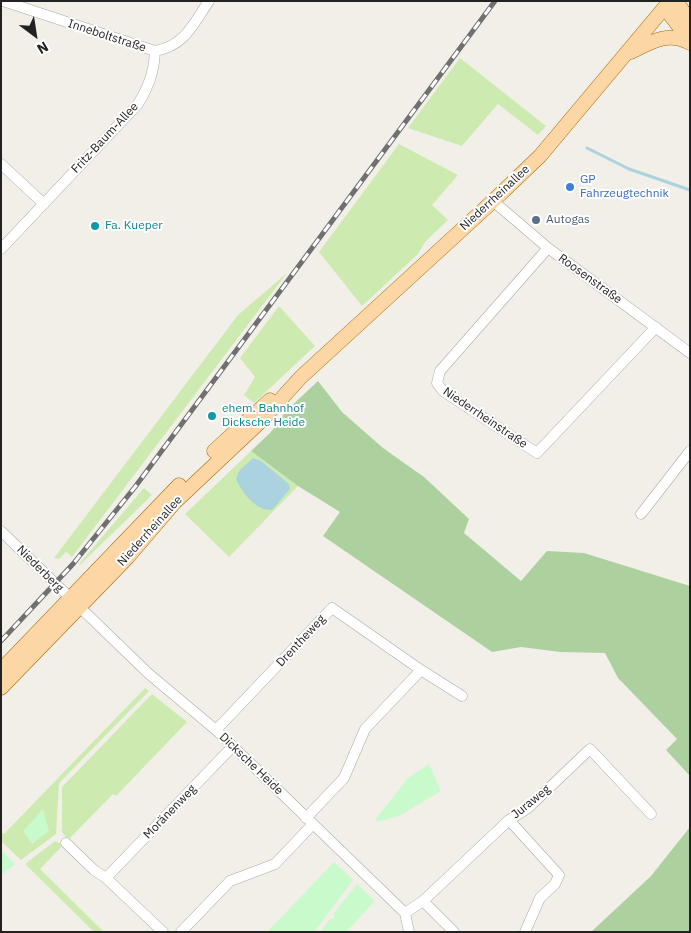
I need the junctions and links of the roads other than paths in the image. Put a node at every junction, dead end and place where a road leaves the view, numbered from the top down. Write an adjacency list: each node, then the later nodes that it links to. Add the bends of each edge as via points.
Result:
1 (3, 1): 6 (street, Inneboltstraße)
2 (209, 1): 6 (street, via 177,44)
3 (668, 3): 4 (main road); 5 (main road); 7 (main road, Niederrheinallee)
4 (690, 21)
5 (690, 42): 7 (main road, via 676,37 656,39)
6 (155, 51): 10 (street, Fritz-Baum-Allee, via 149,85 138,104)
7 (626, 55): 9 (main road, Niederrheinallee, via 565,128)
8 (1, 164): 10 (street)
9 (493, 201): 11 (street, Roosenstraße); 18 (main road, Niederrheinallee, via 301,377 262,420 175,502 128,556)
10 (44, 204): 12 (street, Fritz-Baum-Allee)
11 (548, 248): 13 (street, Roosenstraße); 13 (street, Niederrheinstraße, via 440,371 437,382 443,391 536,453)
12 (1, 249)
13 (656, 327): 14 (street, Roosenstraße)
14 (690, 353)
15 (690, 451): 16 (street)
16 (641, 514)
17 (1, 531): 18 (street, Niederberg)
18 (74, 603): 19 (main road, Niederrheinallee); 21 (main road, Niederrheinallee); 23 (street, Dicksche Heide, via 149,674)
19 (1, 670)
20 (421, 670): 22 (street, Drentheweg); 23 (street, Drentheweg, via 332,608); 27 (street, via 365,728 344,778)
21 (1, 688)
22 (462, 696)
23 (216, 730): 24 (street, Dicksche Heide)
24 (233, 746): 27 (street, Dicksche Heide); 29 (street, Moränenweg)
25 (650, 814): 26 (street, Juraweg, via 590,750 528,808)
26 (509, 820): 30 (street, Juraweg); 36 (street, via 559,875 555,884 540,898)
27 (310, 821): 31 (street, Dicksche Heide); 33 (street, via 275,864 230,882)
28 (66, 843): 29 (street)
29 (106, 878): 32 (street)
30 (423, 902): 31 (street, Juraweg); 35 (street)
31 (405, 913): 34 (street)
32 (163, 932)
33 (182, 932)
34 (409, 932)
35 (454, 932)
36 (525, 932)

